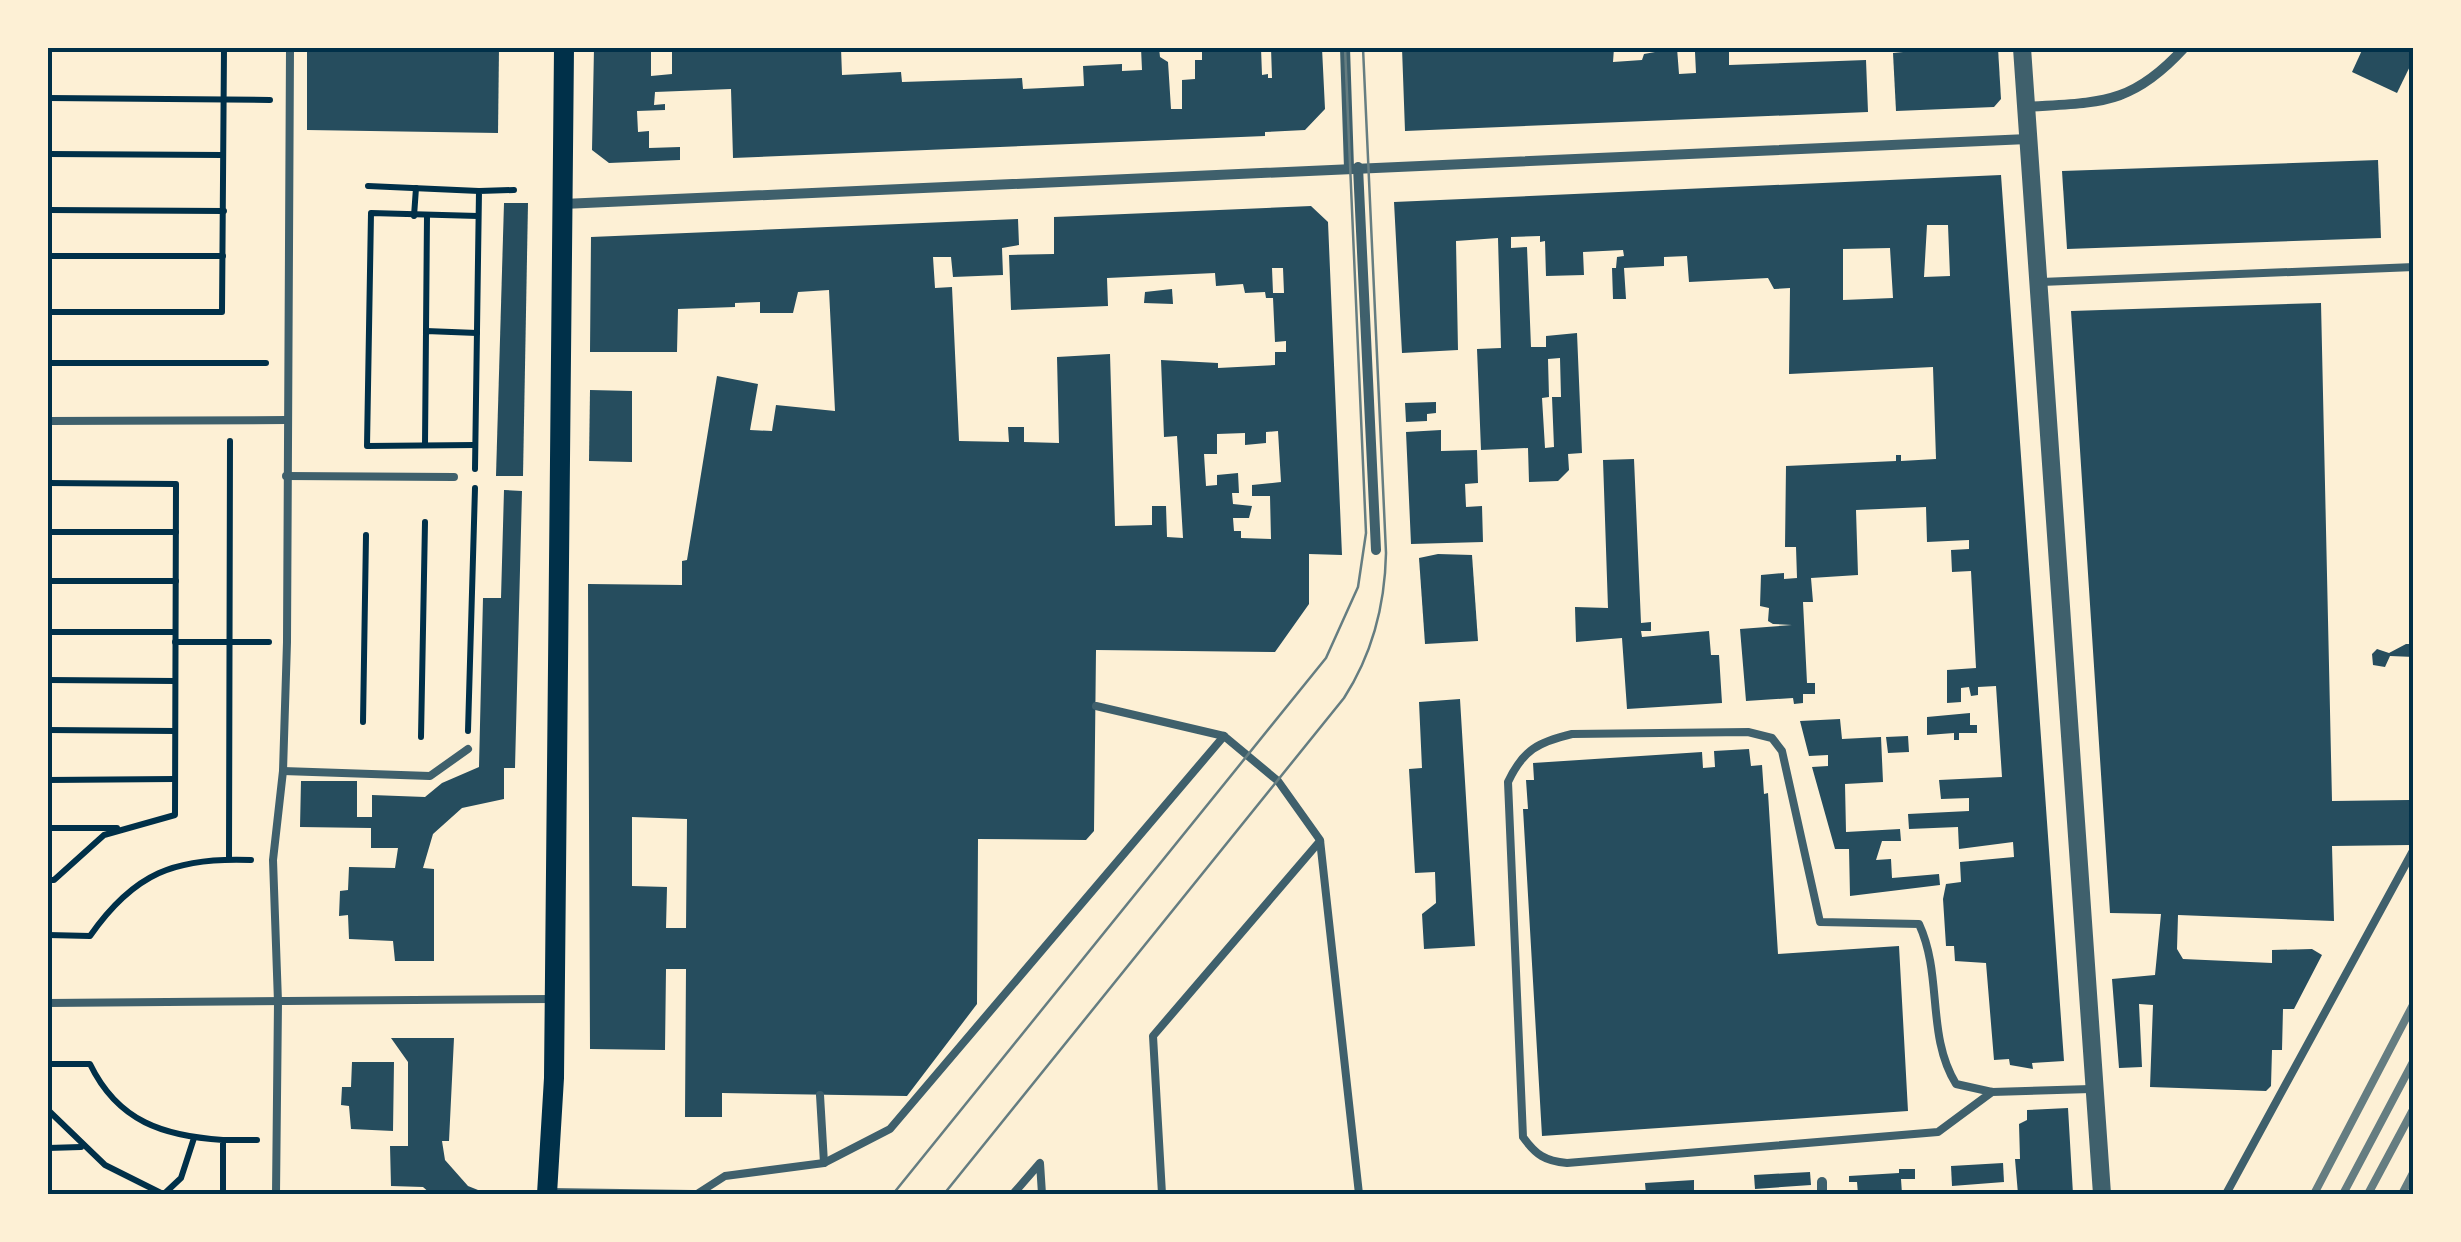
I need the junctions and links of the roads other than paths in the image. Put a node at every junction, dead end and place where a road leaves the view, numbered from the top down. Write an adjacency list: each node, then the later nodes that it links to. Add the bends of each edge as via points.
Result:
1 (290, 48): 12 (lane)
2 (564, 48): 9 (main road)
3 (1345, 48): 8 (street)
4 (2022, 48): 6 (street)
5 (2184, 48): 6 (street, via 2157,78 2110,101)
6 (2026, 107): 7 (street)
7 (2028, 139): 8 (street); 11 (street)
8 (1353, 167): 9 (street); 16 (street)
9 (562, 204): 23 (main road)
10 (2414, 267): 11 (lane)
11 (2037, 282): 26 (street)
12 (287, 420): 13 (lane); 14 (lane)
13 (48, 421)
14 (286, 476): 15 (lane); 20 (lane)
15 (454, 477)
16 (1376, 550)
17 (1096, 706): 18 (lane)
18 (1224, 736): 21 (lane, via 1278,781); 29 (lane, via 890,1128)
19 (468, 748): 20 (lane, via 430,776)
20 (283, 772): 24 (lane, via 273,860)
21 (1320, 840): 37 (lane, via 1153,1036); 38 (lane)
22 (2414, 848): 41 (lane)
23 (554, 1000): 24 (lane); 32 (main road)
24 (278, 1002): 25 (lane); 31 (lane)
25 (48, 1003)
26 (2096, 1089): 27 (lane); 40 (street)
27 (1992, 1092): 27 (lane, via 1956,1084 1940,1059 1928,945 1919,924 1820,922 1782,751 1772,738 1748,732 1572,734 1544,740 1521,755 1508,782 1523,1136 1534,1153 1567,1163 1938,1132)
28 (820, 1095): 29 (lane)
29 (824, 1163): 34 (lane, via 725,1176)
30 (1822, 1182): 39 (street)
31 (276, 1194)
32 (548, 1194): 33 (lane)
33 (644, 1194): 34 (lane)
34 (695, 1194)
35 (1013, 1194): 36 (lane, via 1040,1163)
36 (1042, 1194)
37 (1162, 1194)
38 (1359, 1194)
39 (1822, 1194)
40 (2102, 1194)
41 (2226, 1194)

